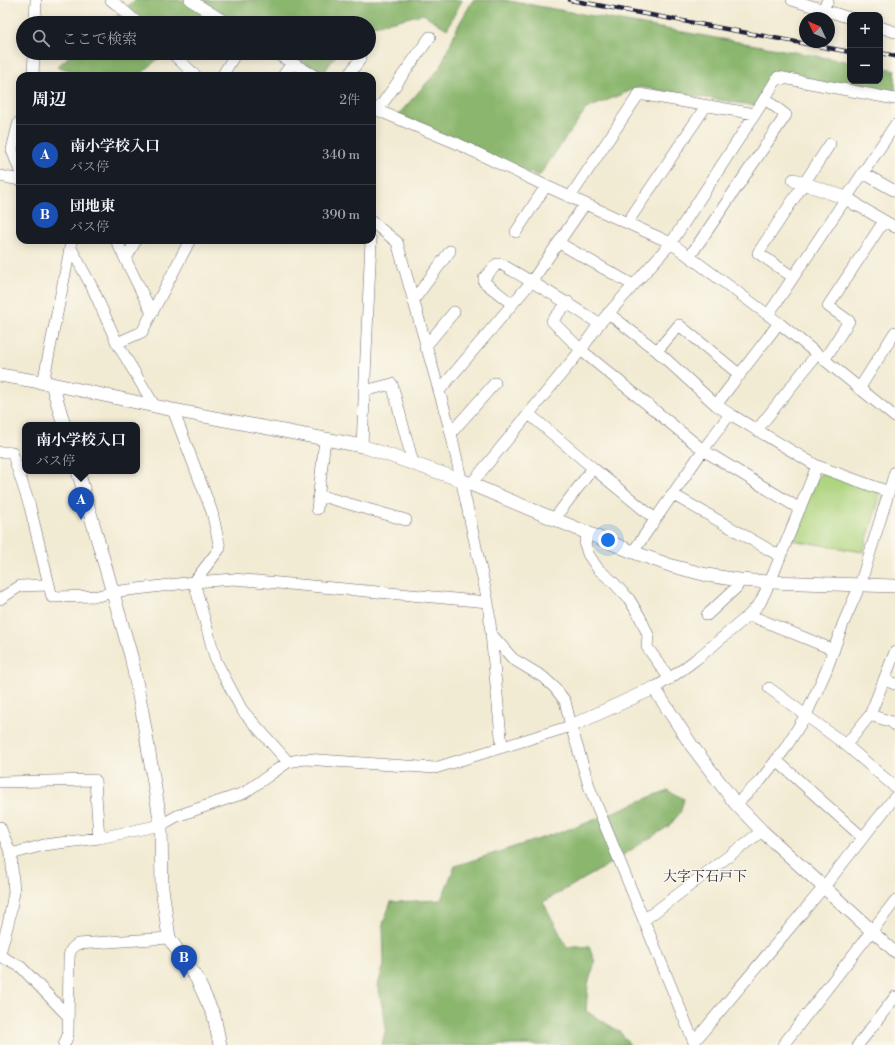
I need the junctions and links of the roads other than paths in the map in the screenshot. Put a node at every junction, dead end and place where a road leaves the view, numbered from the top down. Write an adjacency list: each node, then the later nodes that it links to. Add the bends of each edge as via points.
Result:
1 (36, 0): 7 (street)
2 (111, 0): 8 (street)
3 (190, 0): 9 (street)
4 (796, 0): 6 (street)
5 (828, 0): 6 (street)
6 (822, 10): 10 (street)
7 (35, 16)
8 (130, 16)
9 (216, 16)
10 (847, 17)
11 (883, 28): 12 (street)
12 (895, 32)
13 (430, 37): 29 (street)
14 (34, 60): 20 (street)
15 (179, 60): 21 (street)
16 (232, 60): 22 (street)
17 (287, 60): 19 (street)
18 (360, 60): 25 (street)
19 (292, 63): 23 (street); 24 (street)
20 (33, 72)
21 (192, 72)
22 (224, 72)
23 (286, 72)
24 (308, 72)
25 (351, 72)
26 (765, 99): 27 (street, via 778,77); 31 (street); 59 (street, via 786,115)
27 (895, 99)
28 (706, 106): 31 (street); 42 (street, via 640,94); 46 (street)
29 (376, 107)
30 (376, 111): 40 (street, via 456,143)
31 (755, 114): 50 (street)
32 (895, 125): 36 (street)
33 (16, 133): 35 (street, via 12,150)
34 (830, 144): 39 (street)
35 (16, 160)
36 (863, 173): 41 (street); 43 (street)
37 (0, 176): 38 (street)
38 (16, 179)
39 (799, 182): 43 (street); 61 (street, via 758,253)
40 (546, 186): 42 (street); 49 (street)
41 (895, 192)
42 (570, 197): 44 (street)
43 (852, 202): 45 (street); 61 (street)
44 (585, 204): 46 (street); 51 (street)
45 (884, 221): 48 (street); 78 (street, via 828,306 849,320)
46 (627, 223): 50 (street)
47 (376, 225): 64 (street, via 397,242)
48 (895, 227)
49 (516, 232)
50 (671, 242): 59 (street); 63 (street)
51 (558, 243): 62 (street); 63 (street)
52 (71, 244): 74 (street)
53 (71, 244): 81 (street)
54 (118, 244): 60 (street)
55 (134, 244): 60 (street)
56 (188, 244): 68 (street)
57 (371, 244): 84 (street)
58 (450, 251): 64 (street)
59 (690, 256): 70 (street)
60 (126, 259): 68 (street)
61 (793, 277): 70 (street)
62 (532, 281): 65 (street); 66 (street); 66 (street, via 501,264 497,264 484,278 484,282)
63 (634, 285): 69 (street)
64 (413, 301): 75 (street)
65 (568, 302): 72 (street); 76 (street, via 552,321)
66 (512, 304): 85 (street)
67 (454, 312): 75 (street)
68 (152, 313): 74 (street, via 142,332)
69 (608, 313): 72 (street); 77 (street)
70 (768, 315): 71 (street)
71 (779, 323): 78 (street); 80 (street)
72 (599, 324): 76 (street)
73 (895, 332): 83 (street)
74 (117, 343): 86 (street)
75 (425, 346): 85 (street)
76 (581, 350): 89 (street); 97 (street)
77 (657, 351): 80 (street, via 679,325); 87 (street)
78 (821, 357): 83 (street); 93 (street)
79 (0, 375): 81 (street)
80 (740, 375): 87 (street)
81 (48, 383): 86 (street); 92 (street)
82 (495, 383): 94 (street)
83 (859, 389): 91 (street)
84 (364, 391): 96 (street); 99 (street, via 392,384)
85 (439, 391): 94 (street)
86 (154, 405): 88 (street)
87 (716, 405): 90 (street)
88 (173, 410): 95 (street); 117 (street, via 212,512 220,548)
89 (529, 414): 101 (street); 104 (street)
90 (730, 414): 93 (street); 97 (street)
91 (895, 417)
92 (63, 422)
93 (757, 430): 100 (street)
94 (451, 433): 104 (street)
95 (325, 438): 96 (street); 107 (street)
96 (362, 446): 99 (street)
97 (703, 450): 106 (street); 109 (street)
98 (0, 452): 120 (street, via 12,452 30,507)
99 (414, 463): 104 (street)
100 (817, 466): 105 (street); 109 (street)
101 (593, 468): 110 (street); 111 (street)
102 (895, 472): 105 (street)
103 (79, 474): 122 (street)
104 (466, 482): 110 (street); 124 (street)
105 (889, 492): 119 (street)
106 (672, 494): 111 (street); 115 (street)
107 (318, 495): 108 (street); 112 (street)
108 (317, 509)
109 (800, 509): 115 (street)
110 (554, 519): 113 (street)
111 (655, 519): 114 (street)
112 (406, 520)
113 (588, 533): 114 (street); 130 (street, via 585,544 588,554 598,569 629,598 648,635 647,647)
114 (633, 552): 116 (street, via 672,566)
115 (780, 556): 118 (street)
116 (739, 580): 118 (street); 125 (street, via 737,587)
117 (194, 582): 122 (street); 124 (street, via 234,579); 142 (street, via 216,661 242,710)
118 (770, 582): 119 (street); 126 (street, via 760,602)
119 (860, 584): 121 (street); 128 (street)
120 (49, 585): 122 (street, via 52,597 98,596); 123 (street, via 20,586)
121 (895, 586)
122 (113, 592): 147 (street, via 131,656)
123 (0, 599)
124 (488, 602): 127 (street)
125 (707, 615)
126 (749, 615): 128 (street); 130 (street)
127 (492, 635): 138 (street, via 513,659 543,677 555,688 565,701); 140 (street)
128 (834, 650): 136 (street)
129 (895, 652): 131 (street)
130 (670, 679): 133 (street)
131 (884, 680): 132 (street); 135 (street)
132 (895, 684)
133 (654, 688): 138 (street); 146 (street, via 692,746)
134 (770, 688): 136 (street)
135 (870, 714): 137 (street); 139 (street)
136 (806, 715): 139 (street); 141 (street)
137 (895, 725)
138 (571, 726): 140 (street); 155 (street, via 590,789)
139 (846, 746): 144 (street)
140 (502, 747): 142 (street, via 435,768 305,759)
141 (776, 760): 146 (street, via 761,780); 150 (street)
142 (288, 762): 147 (street, via 244,793)
143 (0, 782): 151 (street, via 95,780)
144 (895, 787)
145 (895, 797): 150 (street)
146 (736, 804): 149 (street)
147 (161, 824): 151 (street); 157 (street, via 162,888)
148 (0, 827): 152 (street)
149 (762, 831): 153 (street); 155 (street)
150 (862, 837): 153 (street)
151 (99, 838): 152 (street, via 44,845)
152 (11, 854): 158 (street, via 14,892 10,920)
153 (823, 888): 156 (street); 163 (street)
154 (895, 901): 156 (street)
155 (644, 920): 163 (street)
156 (872, 931): 159 (street); 164 (street)
157 (169, 938): 162 (street, via 78,944 72,948 68,961); 166 (street, via 197,979 214,1016)
158 (0, 952)
159 (895, 952)
160 (0, 956): 162 (street, via 21,967)
161 (895, 997): 167 (street)
162 (68, 1016): 165 (street, via 68,1035)
163 (694, 1043)
164 (786, 1044)
165 (64, 1045)
166 (220, 1045)
167 (858, 1045)

